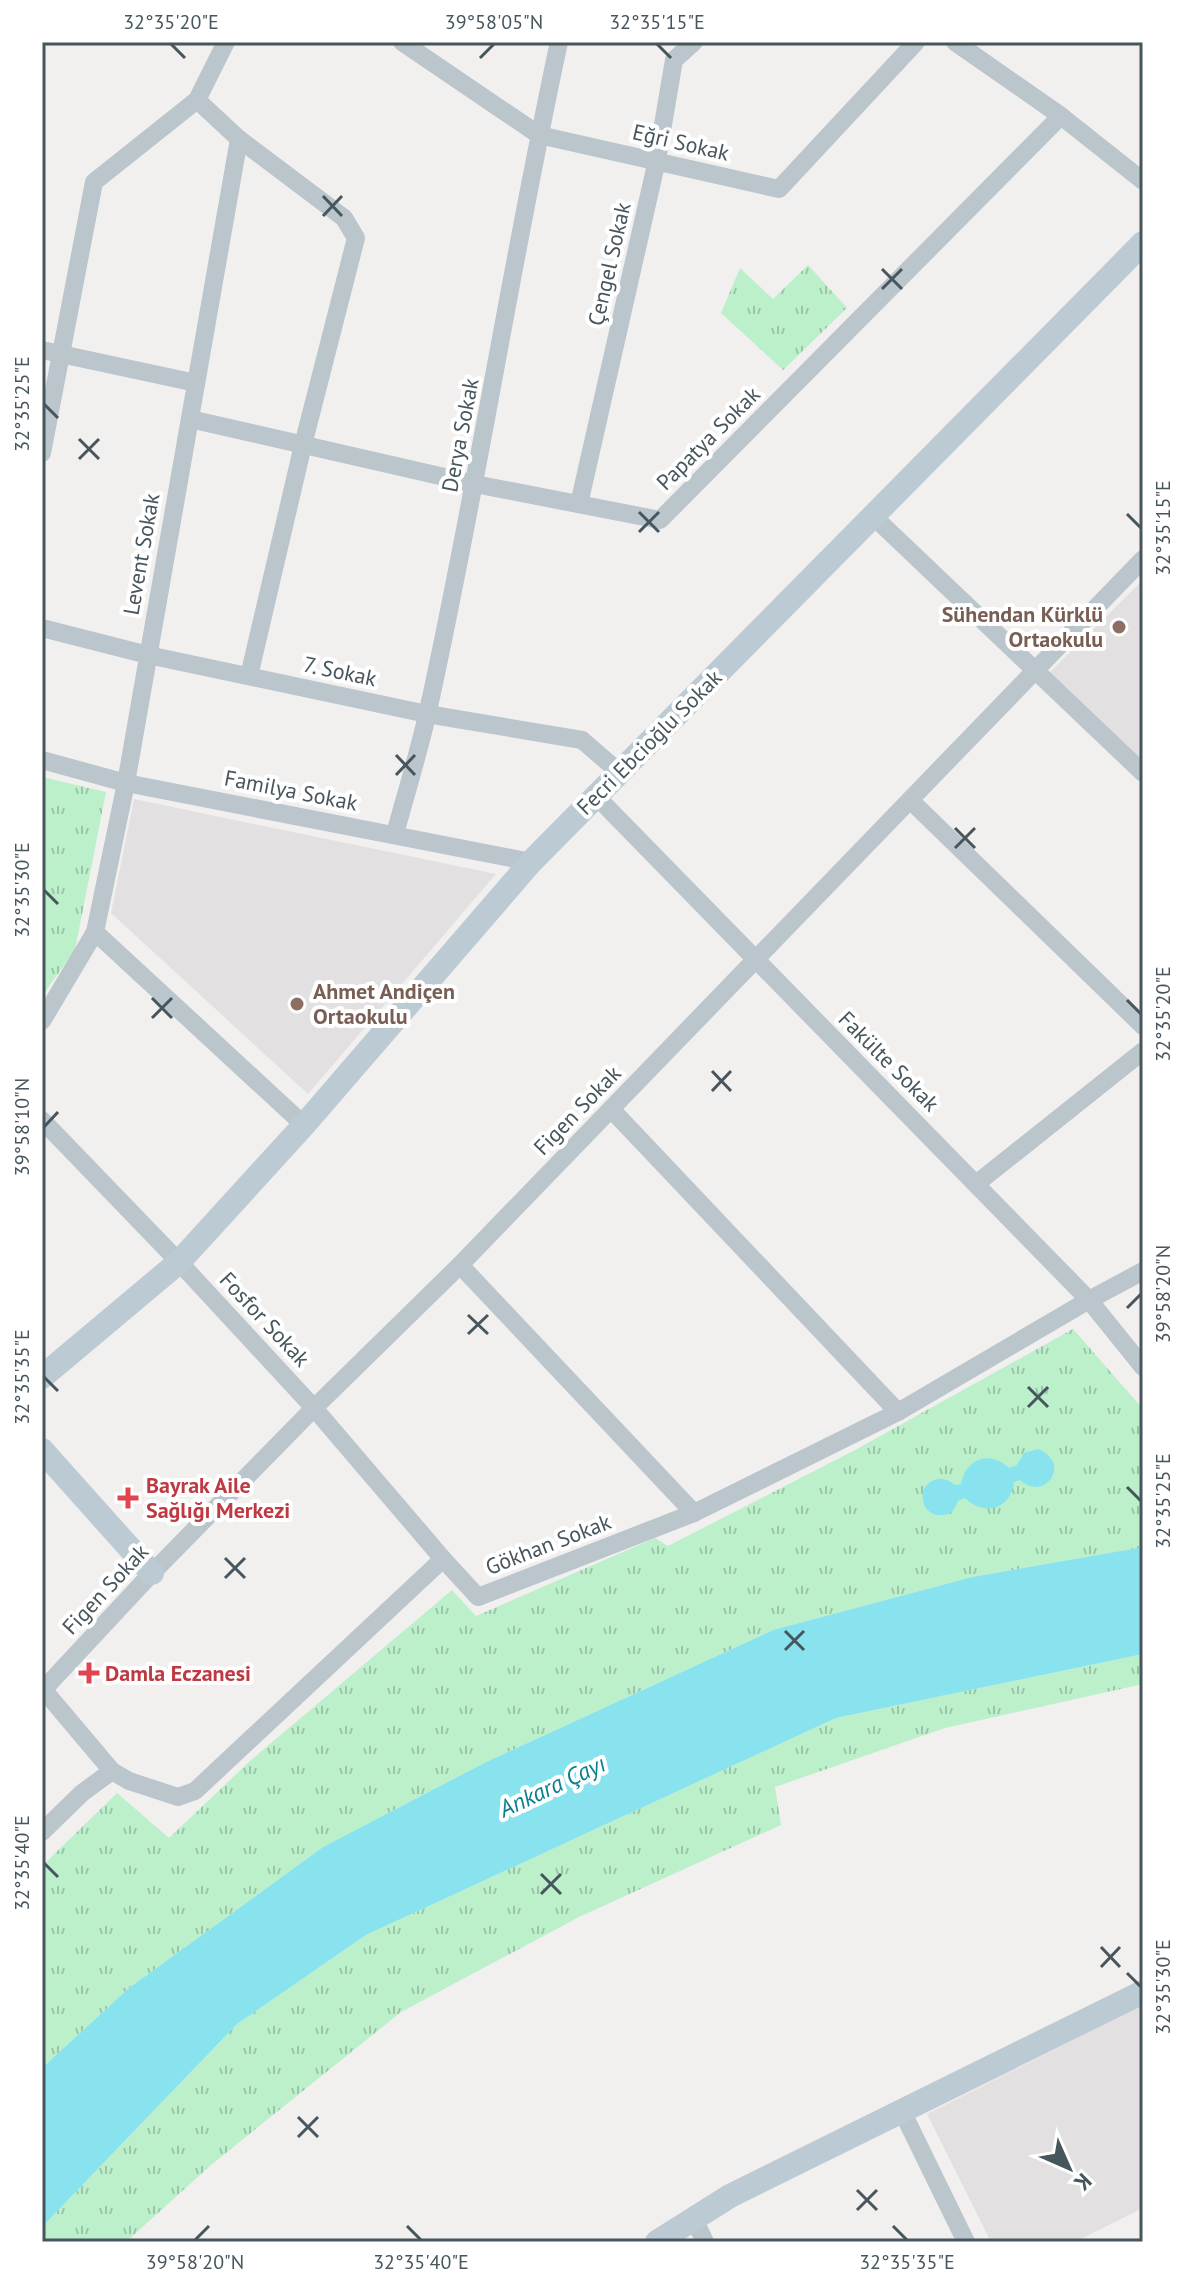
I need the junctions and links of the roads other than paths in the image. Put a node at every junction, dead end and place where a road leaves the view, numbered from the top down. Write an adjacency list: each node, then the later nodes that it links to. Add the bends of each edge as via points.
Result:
1 (226, 42): 7 (street)
2 (402, 42): 9 (street, Eğri Sokak)
3 (559, 42): 9 (street, Derya Sokak)
4 (694, 42): 11 (street, Çengel Sokak, via 674,60)
5 (916, 42): 11 (street, Eğri Sokak, via 779,189)
6 (955, 42): 8 (street)
7 (197, 100): 10 (street); 14 (street, via 94,182)
8 (1061, 116): 12 (street); 20 (street, Papatya Sokak, via 660,520)
9 (539, 135): 11 (street, Eğri Sokak); 19 (street, Derya Sokak)
10 (239, 139): 15 (street, Levent Sokak); 17 (street, via 344,218 356,238)
11 (657, 160): 20 (street, Çengel Sokak)
12 (1143, 181)
13 (1143, 243): 21 (street, Fecri Ebcioğlu Sokak)
14 (51, 352): 15 (street); 18 (street)
15 (196, 383): 16 (street, Levent Sokak)
16 (190, 419): 17 (street, Papatya Sokak); 24 (street, Levent Sokak)
17 (303, 445): 19 (street, Papatya Sokak); 26 (street)
18 (42, 453)
19 (475, 484): 20 (street, Papatya Sokak); 27 (street, Derya Sokak)
20 (579, 504)
21 (873, 516): 25 (street); 29 (street, Fecri Ebcioğlu Sokak)
22 (1143, 559): 25 (street, Figen Sokak)
23 (42, 628): 24 (street, 7. Sokak)
24 (148, 655): 26 (street, 7. Sokak); 31 (street, Levent Sokak)
25 (1036, 670): 30 (street); 33 (street, Figen Sokak)
26 (249, 676): 27 (street, 7. Sokak)
27 (427, 714): 29 (street, 7. Sokak, via 582,740); 34 (street, Derya Sokak)
28 (42, 760): 31 (street, Familya Sokak)
29 (619, 772): 32 (street, Fecri Ebcioğlu Sokak)
30 (1143, 773)
31 (126, 783): 34 (street, Familya Sokak); 36 (street, Levent Sokak)
32 (595, 795): 35 (street, Fecri Ebcioğlu Sokak); 37 (street, Fakülte Sokak)
33 (910, 800): 37 (street, Figen Sokak); 39 (street)
34 (395, 834): 35 (street, Familya Sokak)
35 (531, 862): 43 (street, Fecri Ebcioğlu Sokak)
36 (95, 932): 38 (street, Levent Sokak); 43 (street)
37 (756, 960): 41 (street, Figen Sokak); 44 (street, Fakülte Sokak)
38 (42, 1021)
39 (1143, 1026)
40 (1143, 1051): 44 (street)
41 (611, 1109): 46 (street, Figen Sokak); 52 (street)
42 (42, 1120): 45 (street, Fosfor Sokak)
43 (304, 1125): 45 (street, Fecri Ebcioğlu Sokak)
44 (976, 1184): 48 (street, Fakülte Sokak)
45 (179, 1262): 50 (street, Fecri Ebcioğlu Sokak); 51 (street, Fosfor Sokak)
46 (460, 1265): 51 (street, Figen Sokak); 54 (street)
47 (1143, 1271): 48 (street, Gökhan Sokak)
48 (1089, 1300): 49 (street, Fakülte Sokak); 52 (street, Gökhan Sokak)
49 (1143, 1367)
50 (42, 1377)
51 (314, 1408): 55 (street, Fosfor Sokak); 56 (street, Figen Sokak)
52 (898, 1412): 54 (street, Gökhan Sokak)
53 (42, 1450): 56 (street)
54 (694, 1513): 55 (street, Gökhan Sokak, via 478,1597)
55 (443, 1559): 58 (street, via 195,1791 178,1797)
56 (152, 1573): 57 (street, Figen Sokak)
57 (42, 1690): 58 (street)
58 (112, 1771): 59 (street)
59 (42, 1832)
60 (1143, 1992): 61 (street)
61 (901, 2109): 62 (street); 65 (street)
62 (694, 2219): 63 (street); 64 (street)
63 (657, 2242)
64 (705, 2242)
65 (966, 2242)

